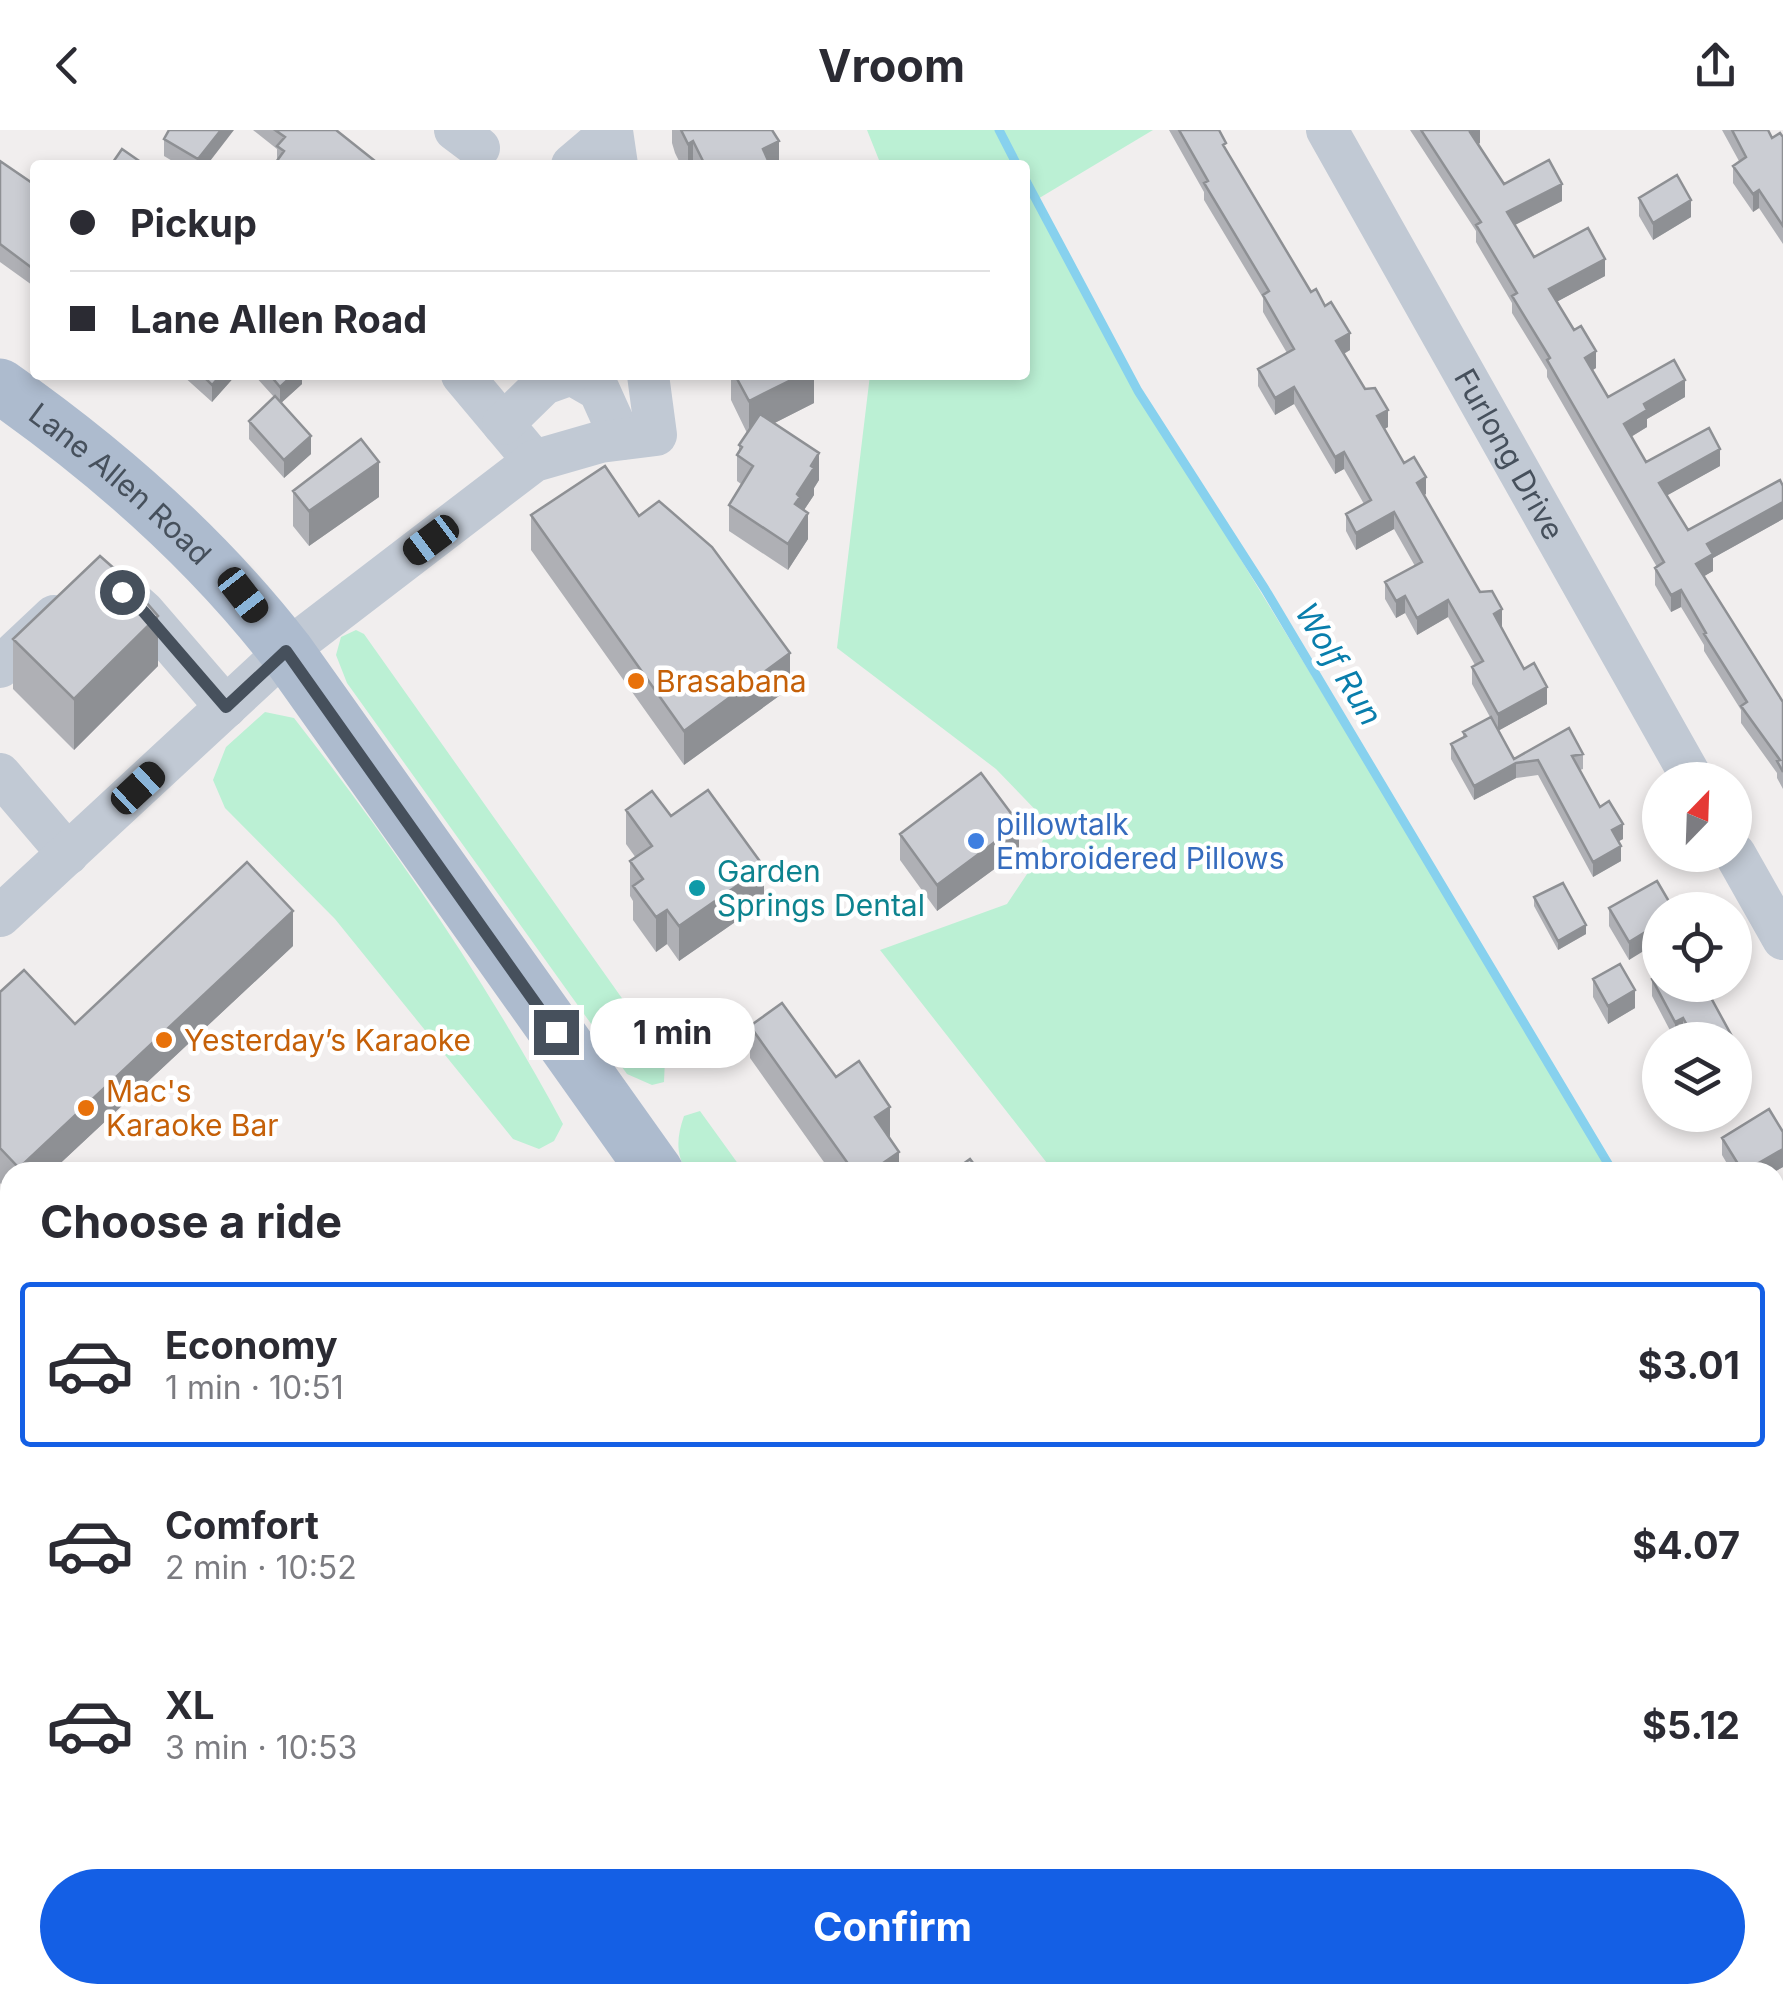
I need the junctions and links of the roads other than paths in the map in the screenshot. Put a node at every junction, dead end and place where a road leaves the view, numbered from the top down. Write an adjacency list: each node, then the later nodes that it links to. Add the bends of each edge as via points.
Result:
1 (612, 130): 3 (street); 4 (street)
2 (1328, 130): 16 (street, Furlong Drive)
3 (578, 160)
4 (616, 160)
5 (466, 380): 10 (street)
6 (556, 380): 10 (street)
7 (580, 380): 11 (street, via 599,390)
8 (649, 380): 11 (street, via 656,435)
9 (0, 386): 13 (main road, Lane Allen Road, via 190,542)
10 (503, 424): 12 (street)
11 (621, 439): 12 (street)
12 (534, 462): 13 (street)
13 (286, 651): 15 (street); 22 (main road, Lane Allen Road)
14 (0, 667): 15 (street, via 99,572 144,612)
15 (226, 707): 18 (street)
16 (1684, 762)
17 (0, 774): 18 (street)
18 (68, 854): 20 (street)
19 (1745, 872): 21 (street)
20 (0, 916)
21 (1783, 939)
22 (649, 1162)

